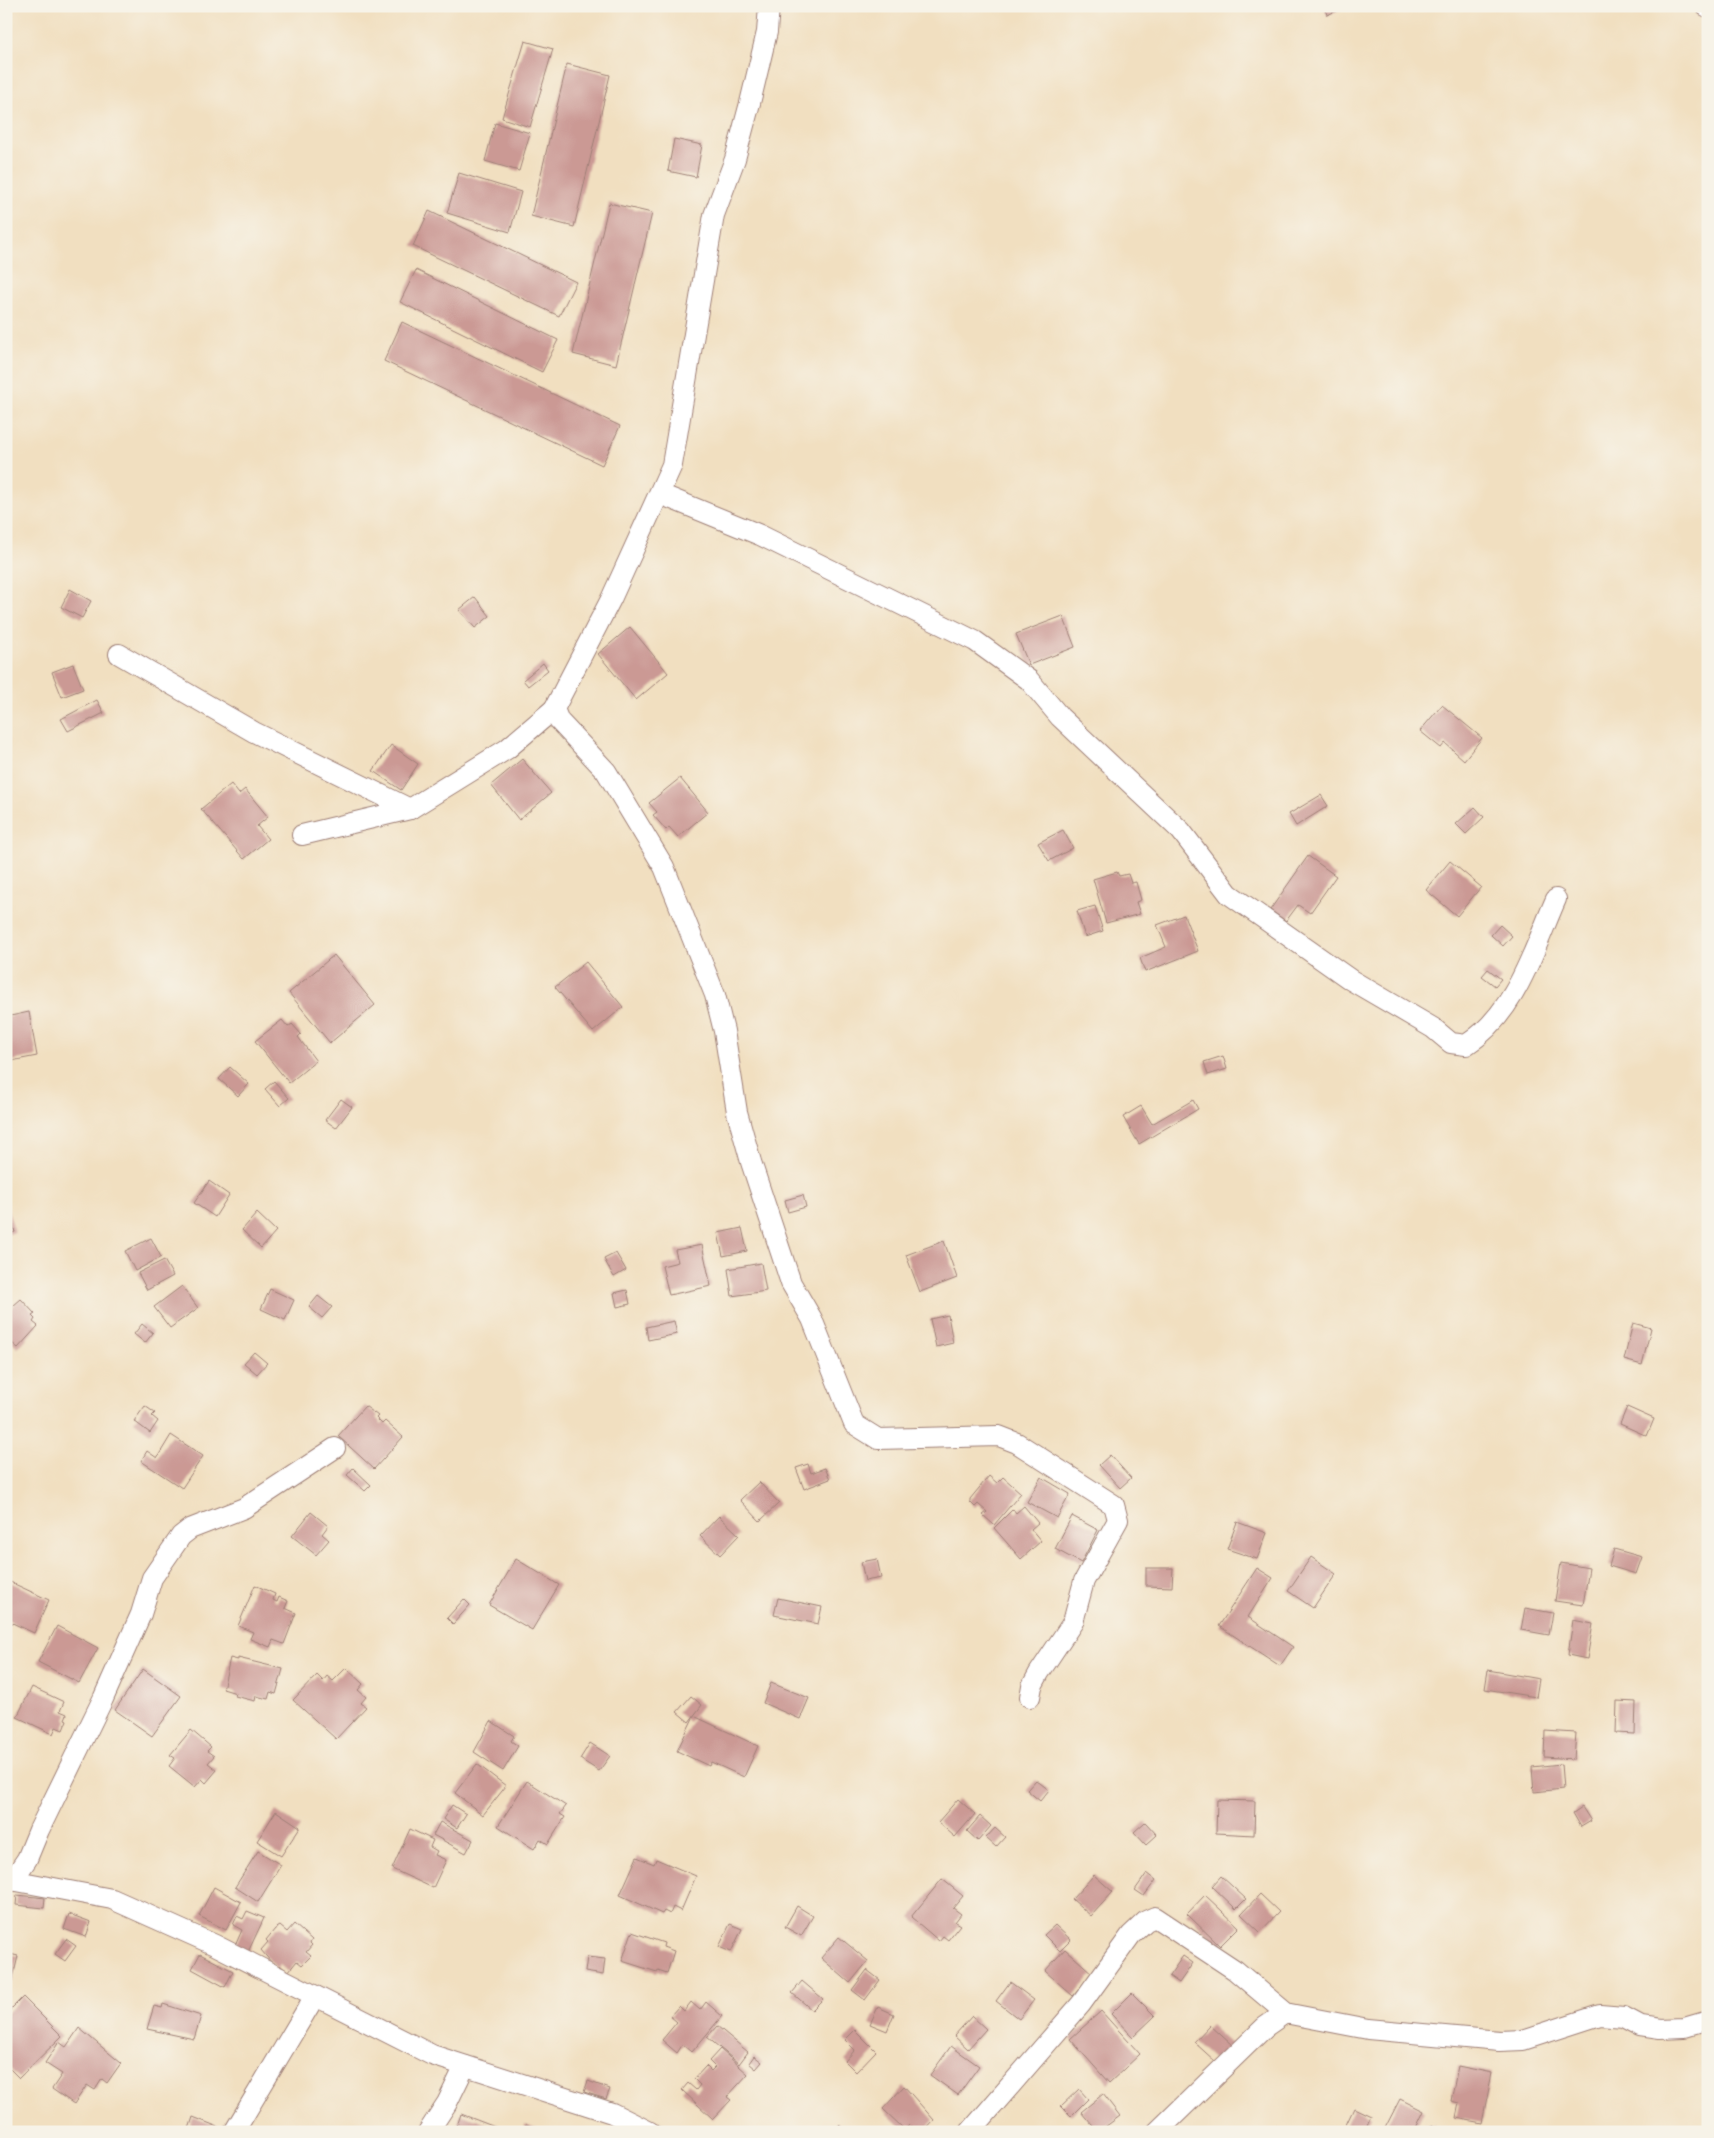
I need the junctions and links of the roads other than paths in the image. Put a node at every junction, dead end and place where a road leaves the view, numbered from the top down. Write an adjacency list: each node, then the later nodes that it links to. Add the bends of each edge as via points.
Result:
1 (770, 6): 2 (street, via 750,103 735,158 714,215 674,455)
2 (660, 494): 4 (street, via 611,600); 7 (street, via 760,535 975,641 1030,680 1060,717 1181,831 1229,894 1351,980 1433,1028 1451,1043 1466,1045 1484,1034 1510,1004)
3 (120, 654): 5 (street, via 254,732)
4 (554, 709): 5 (street, via 507,749); 9 (street, via 559,721 606,771 664,868 715,995 737,1112 785,1266 812,1319 854,1424 878,1439 998,1436 1017,1443 1114,1505 1118,1520 1084,1581 1073,1622 1035,1679)
5 (410, 809): 6 (street)
6 (302, 835)
7 (1556, 899)
8 (334, 1448): 10 (street, via 244,1508 190,1529 181,1536 152,1578 141,1614 38,1830 28,1859)
9 (1030, 1697)
10 (9, 1880): 11 (street, via 112,1899 208,1942)
11 (315, 1996): 14 (street, via 432,2054); 15 (street)
12 (1287, 2014): 13 (street, via 1368,2029 1499,2041 1523,2040 1600,2015 1661,2029 1684,2028); 18 (street, via 1235,1970 1155,1917 1131,1935 1081,2004); 19 (street, via 1265,2027)
13 (1708, 2021)
14 (465, 2066): 16 (street); 17 (street, via 612,2113)
15 (234, 2132)
16 (428, 2132)
17 (650, 2132)
18 (970, 2132)
19 (1157, 2132)

